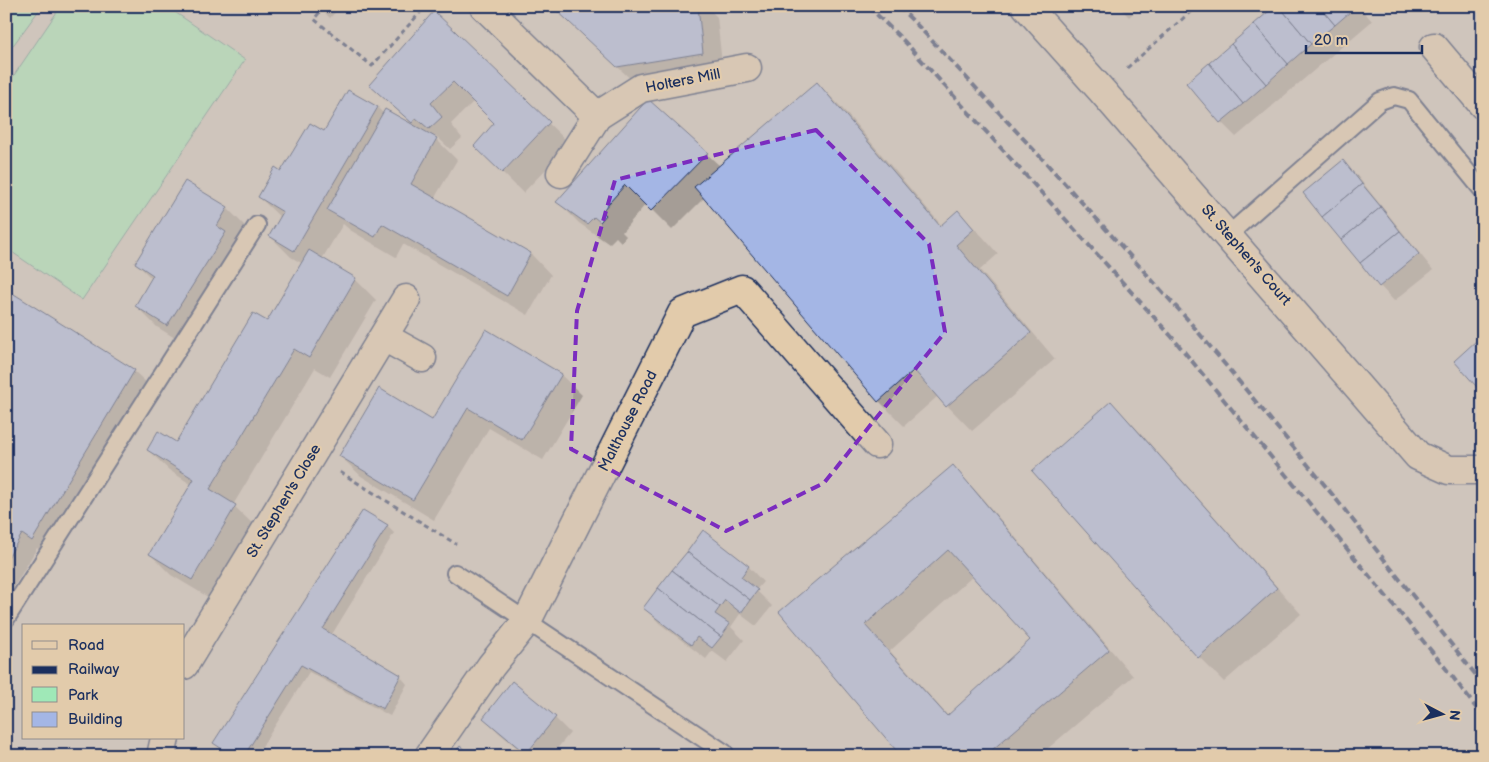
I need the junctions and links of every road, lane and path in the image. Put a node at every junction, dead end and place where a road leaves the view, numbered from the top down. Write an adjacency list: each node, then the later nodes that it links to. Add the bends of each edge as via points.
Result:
1 (325, 6): 2 (path, via 314,20 372,66)
2 (426, 6)
3 (484, 6): 10 (street)
4 (1026, 6): 8 (street, St. Stephen's Court)
5 (1197, 6): 8 (path)
6 (1434, 48): 9 (street)
7 (747, 68): 10 (street, Holters Mill, via 641,88)
8 (1102, 90): 14 (street, St. Stephen's Court)
9 (1483, 105)
10 (597, 116): 11 (street, Holters Mill)
11 (561, 173)
12 (1483, 191): 14 (lane, via 1409,100 1394,96 1380,101)
13 (257, 225): 23 (lane)
14 (1228, 235): 20 (street, St. Stephen's Court, via 1418,456 1449,470)
15 (406, 299): 16 (street, St. Stephen's Close)
16 (384, 337): 17 (street); 19 (street, St. Stephen's Close)
17 (422, 358)
18 (877, 444): 24 (street, Malthouse Road, via 742,289 682,313)
19 (312, 455): 21 (path); 25 (street, St. Stephen's Close)
20 (1483, 470)
21 (463, 548)
22 (455, 573): 24 (lane)
23 (6, 620)
24 (527, 621): 27 (lane); 29 (street, Malthouse Road, via 491,666)
25 (185, 663)
26 (165, 740): 28 (street)
27 (725, 753)
28 (161, 756)
29 (429, 756)

